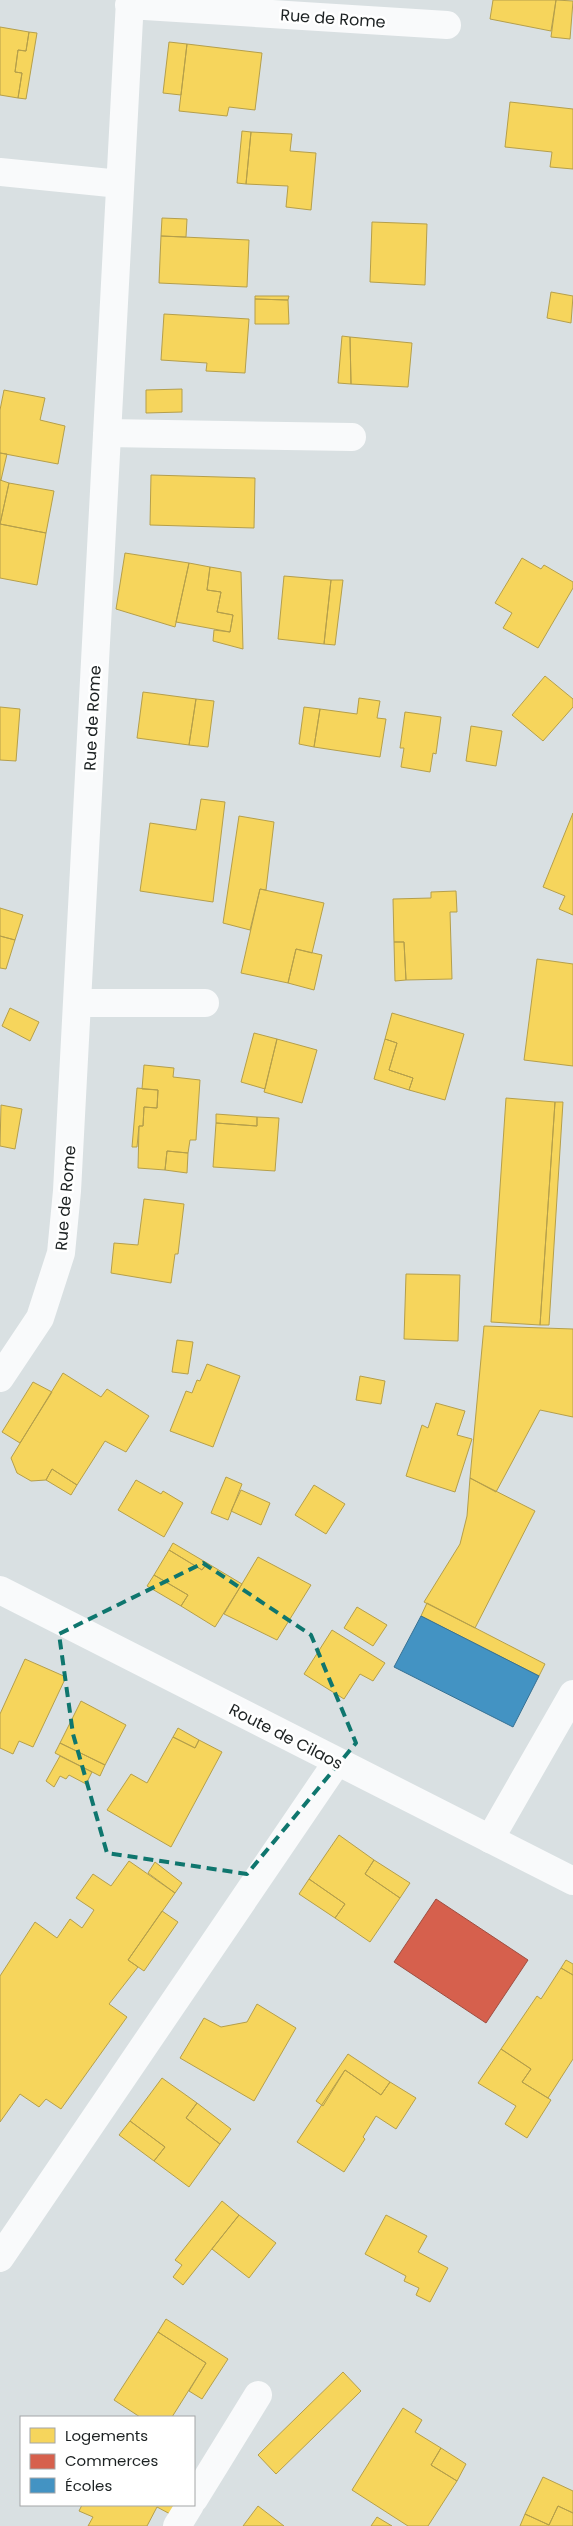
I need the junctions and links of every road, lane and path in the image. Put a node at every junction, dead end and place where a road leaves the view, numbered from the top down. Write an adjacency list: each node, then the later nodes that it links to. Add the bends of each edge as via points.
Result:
1 (130, 2): 2 (street, Rue de Rome); 4 (street, Rue de Rome)
2 (447, 25)
3 (0, 172): 4 (street)
4 (120, 184): 5 (street, Rue de Rome)
5 (106, 433): 6 (street); 8 (street, Rue de Rome)
6 (352, 437)
7 (205, 1002): 8 (street)
8 (77, 1003): 9 (street, Rue de Rome, via 61,1253 40,1318)
9 (0, 1378)
10 (0, 1590): 12 (street, Route de Cilaos)
11 (573, 1694): 13 (street)
12 (337, 1762): 13 (street, Route de Cilaos); 15 (street)
13 (490, 1839): 14 (street, Route de Cilaos)
14 (573, 1881)
15 (0, 2258)
16 (258, 2395): 17 (street)
17 (195, 2497)
18 (189, 2506): 19 (street)
19 (177, 2526)

